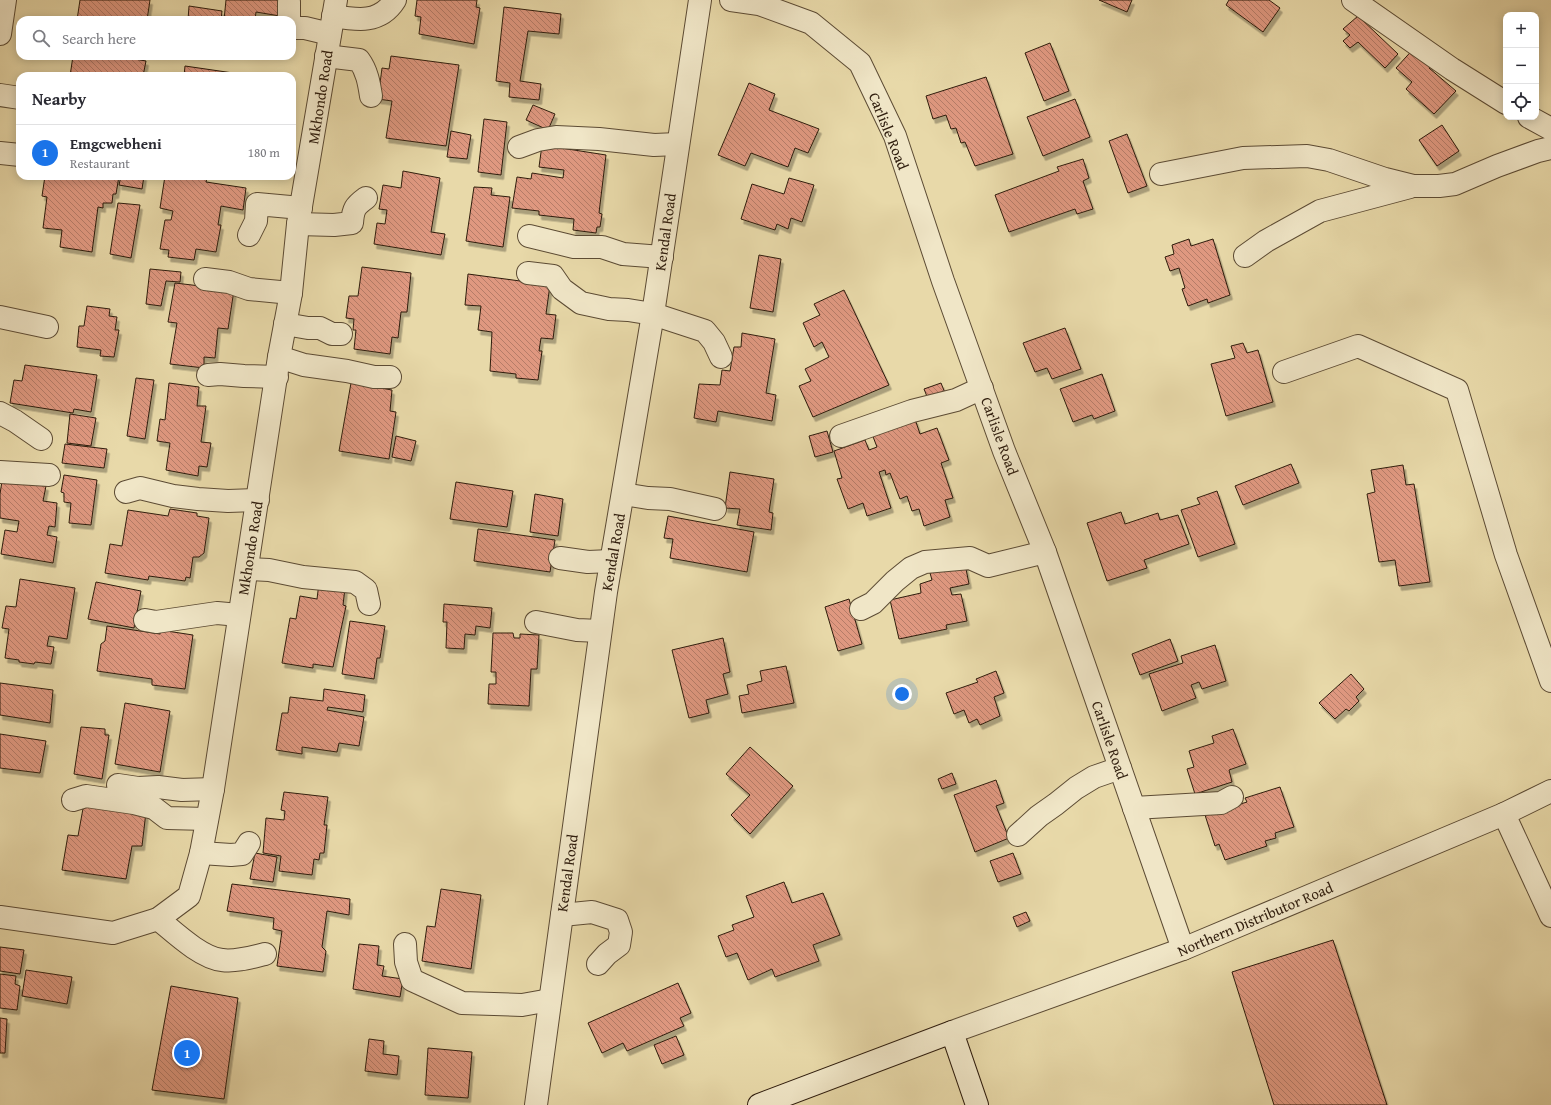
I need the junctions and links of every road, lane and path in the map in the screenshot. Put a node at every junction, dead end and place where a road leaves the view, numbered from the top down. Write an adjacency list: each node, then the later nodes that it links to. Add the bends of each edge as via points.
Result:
1 (395, 0): 6 (street, via 390,8 379,16 351,19)
2 (700, 0): 16 (street, Kendal Road)
3 (731, 0): 43 (street, Carlisle Road, via 758,4 811,23 860,63 895,136)
4 (1353, 0): 13 (street)
5 (3, 2): 8 (street)
6 (333, 17): 7 (street, via 305,28); 9 (street, Mkhondo Road)
7 (296, 28)
8 (0, 34)
9 (326, 56): 11 (street, via 359,60 365,68); 21 (street, Mkhondo Road)
10 (0, 95): 12 (street)
11 (371, 96)
12 (16, 97)
13 (1503, 101)
14 (1534, 120): 15 (street)
15 (1551, 129)
16 (678, 144): 17 (street, via 654,146 556,137); 29 (street, Kendal Road)
17 (519, 147)
18 (1551, 148): 23 (street, via 1497,166 1455,184)
19 (0, 153): 20 (street)
20 (16, 155)
21 (301, 157): 25 (street, Mkhondo Road)
22 (1161, 174): 23 (street, via 1243,158 1306,156 1329,160)
23 (1413, 186): 28 (street, via 1320,211 1266,241)
24 (366, 198): 25 (street, via 356,205 352,223 334,224)
25 (300, 216): 26 (street, via 257,204 256,221); 32 (street, Mkhondo Road)
26 (249, 236)
27 (529, 236): 29 (street, via 574,247 602,247 623,254)
28 (1245, 256)
29 (662, 257): 33 (street, Kendal Road)
30 (528, 273): 33 (street, via 553,276 562,289 580,303)
31 (205, 279): 32 (street, via 229,282 266,292)
32 (291, 293): 35 (street, Mkhondo Road)
33 (653, 314): 38 (street, via 705,331); 50 (street, Kendal Road)
34 (0, 317): 36 (street)
35 (285, 324): 37 (street, via 320,328 332,334); 39 (street, Mkhondo Road)
36 (47, 327)
37 (341, 334)
38 (721, 357)
39 (278, 367): 41 (street, via 244,376); 42 (street, via 304,365 374,377); 51 (street, Mkhondo Road)
40 (1284, 372): 63 (street, via 1358,346 1456,390 1506,555)
41 (208, 375)
42 (390, 377)
43 (982, 388): 45 (street, via 956,400 912,411); 53 (street, Carlisle Road, via 1004,451)
44 (0, 413): 46 (street)
45 (841, 436)
46 (40, 440)
47 (0, 472): 48 (street)
48 (49, 475)
49 (126, 492): 51 (street, via 140,488 173,496 228,501)
50 (622, 494): 52 (street, via 670,499); 55 (street, Kendal Road)
51 (258, 500): 56 (street, Mkhondo Road)
52 (715, 509)
53 (1045, 552): 58 (street, via 988,566 970,558 925,562 911,568 873,603); 64 (street, Carlisle Road)
54 (560, 558): 55 (street, via 588,562)
55 (611, 561): 62 (street, Kendal Road)
56 (247, 569): 57 (street, via 355,582 366,590); 59 (street, Mkhondo Road)
57 (369, 604)
58 (861, 609)
59 (239, 615): 60 (street, via 217,613 156,622); 66 (street, Mkhondo Road)
60 (145, 620)
61 (536, 622): 62 (street, via 577,630)
62 (600, 631): 76 (street, Kendal Road)
63 (1551, 681)
64 (1120, 768): 70 (street, Carlisle Road); 73 (street, via 1094,777 1076,788)
65 (118, 785): 66 (street, via 182,790)
66 (214, 789): 72 (street, Mkhondo Road)
67 (1551, 790): 71 (street, Northern Distributor Road)
68 (1232, 797): 70 (street, via 1221,802)
69 (72, 800): 72 (street, via 86,796 154,808 167,818)
70 (1134, 808): 81 (street, Carlisle Road)
71 (1504, 814): 77 (street); 81 (street, Northern Distributor Road)
72 (207, 819): 75 (street, Mkhondo Road)
73 (1018, 834)
74 (249, 843): 75 (street, via 242,854 231,856)
75 (202, 853): 79 (street, Mkhondo Road, via 189,896)
76 (562, 915): 83 (street, via 592,912 617,920 621,932 619,945); 84 (street, Kendal Road)
77 (1551, 916)
78 (0, 917): 79 (street, Mkhondo Road, via 113,933)
79 (158, 919): 82 (street, via 200,952 222,960)
80 (405, 944): 84 (street, via 406,962 412,980 462,1003 522,1005)
81 (1182, 949): 85 (street, Northern Distributor Road)
82 (265, 954)
83 (598, 964)
84 (550, 1000): 86 (street, Kendal Road)
85 (952, 1032): 87 (street, Northern Distributor Road); 88 (street)
86 (536, 1105)
87 (759, 1105)
88 (977, 1105)

